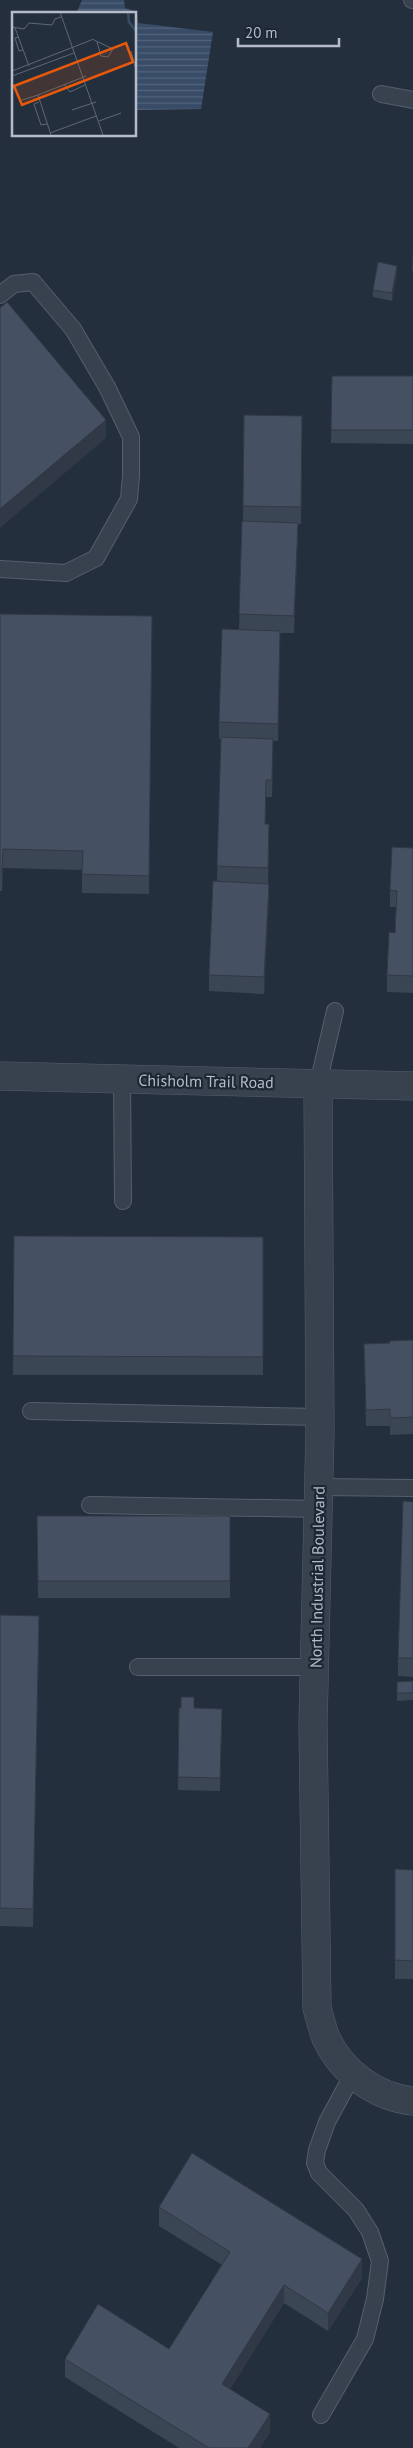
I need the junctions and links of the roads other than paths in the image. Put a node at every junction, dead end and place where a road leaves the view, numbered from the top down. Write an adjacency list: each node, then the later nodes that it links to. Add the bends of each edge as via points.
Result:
1 (381, 94): 2 (lane)
2 (413, 100)
3 (0, 295): 4 (lane, via 14,284 33,282 73,329 111,395 132,437 132,446 129,499 96,558 66,573)
4 (0, 569)
5 (335, 1011): 8 (lane)
6 (0, 1076): 7 (street, Chisholm Trail Road)
7 (122, 1079): 8 (street, Chisholm Trail Road); 10 (lane)
8 (318, 1084): 9 (street, Chisholm Trail Road); 12 (street, North Industrial Boulevard)
9 (413, 1086)
10 (123, 1201)
11 (31, 1411): 12 (lane)
12 (320, 1417): 14 (street, North Industrial Boulevard)
13 (413, 1488): 14 (lane)
14 (319, 1498): 15 (lane); 17 (street, North Industrial Boulevard)
15 (90, 1504)
16 (138, 1667): 17 (lane)
17 (315, 1668): 18 (street, North Industrial Boulevard, via 317,2008 326,2038)
18 (348, 2069): 19 (street, via 362,2082 381,2092); 20 (lane, via 315,2163 319,2173 356,2210 370,2232 380,2261 365,2339)
19 (413, 2101)
20 (321, 2415)

